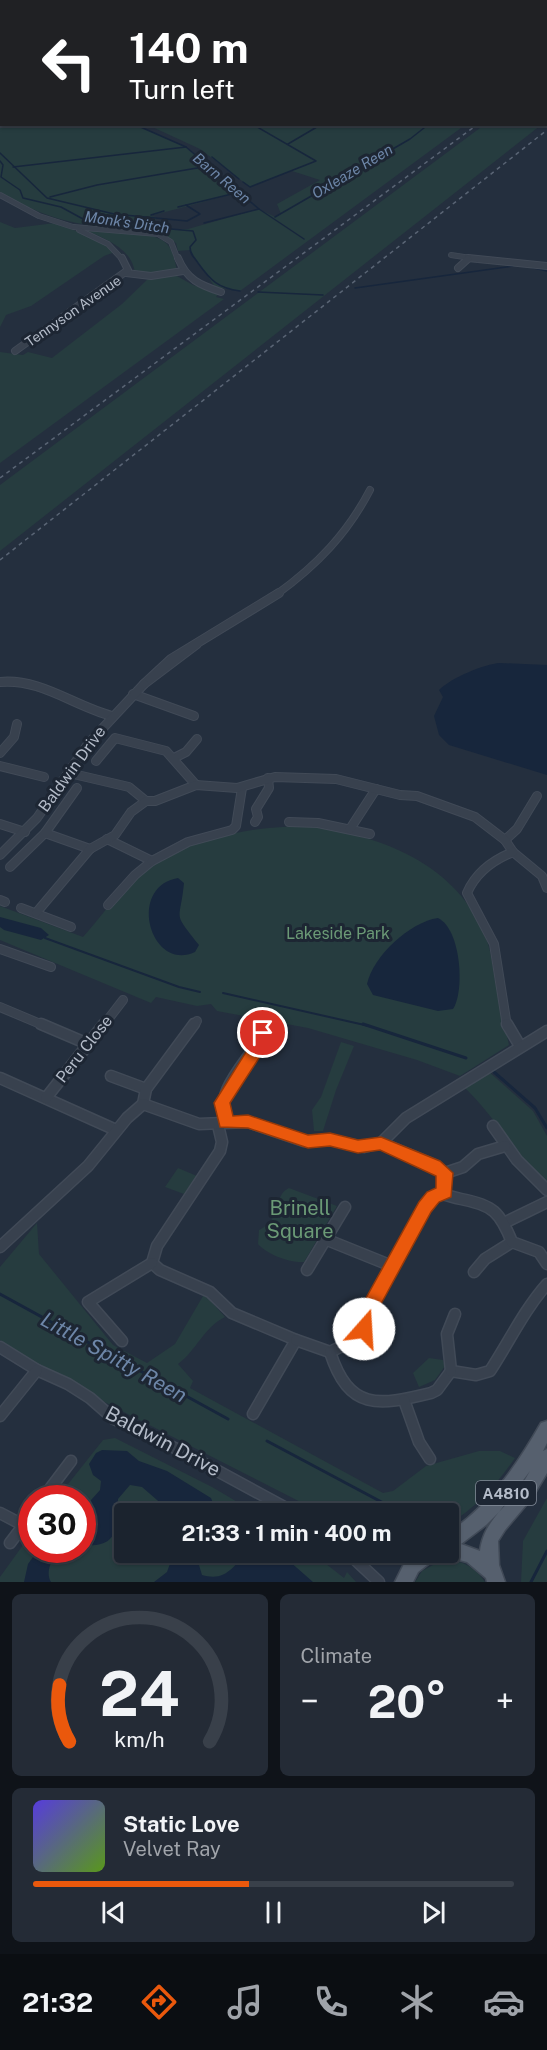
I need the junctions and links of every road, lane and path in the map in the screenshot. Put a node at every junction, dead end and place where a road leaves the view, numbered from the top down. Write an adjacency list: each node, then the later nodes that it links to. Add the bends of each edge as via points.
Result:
1 (0, 195): 2 (street, via 39,216)
2 (73, 227): 7 (street, via 158,234 171,242); 8 (street, Tennyson Avenue, via 96,236 120,254)
3 (451, 255): 4 (street)
4 (468, 259): 5 (street); 6 (street)
5 (547, 266)
6 (458, 268)
7 (183, 271): 8 (street, via 151,276); 9 (street, via 197,284)
8 (126, 273): 10 (street, Tennyson Avenue)
9 (222, 292)
10 (15, 351)
11 (370, 490): 13 (street, Baldwin Drive, via 351,527 308,574 197,644)
12 (0, 681): 14 (street, via 42,686 75,704)
13 (133, 694): 14 (street, Baldwin Drive); 15 (street)
14 (112, 716): 22 (street, Baldwin Drive)
15 (194, 716)
16 (17, 724): 18 (street, via 14,737)
17 (197, 739): 19 (street, via 186,752)
18 (0, 753)
19 (174, 758): 20 (street, via 160,748 118,738); 25 (street)
20 (96, 761)
21 (0, 766): 23 (street)
22 (69, 773): 30 (street, via 129,787); 35 (street, Baldwin Drive)
23 (44, 777)
24 (268, 778): 27 (street); 28 (street, via 331,778); 31 (street, via 269,788 256,809)
25 (196, 785): 27 (street); 30 (street)
26 (77, 788): 36 (street)
27 (242, 788): 43 (street, via 236,826 188,842)
28 (376, 789): 34 (street); 39 (street, via 417,796 475,817)
29 (537, 796): 39 (street, via 518,829)
30 (146, 801): 38 (street)
31 (255, 822)
32 (289, 822): 34 (street)
33 (1, 826): 35 (street)
34 (350, 829): 37 (street)
35 (25, 832): 42 (street, Baldwin Drive)
36 (45, 833): 40 (street); 44 (street)
37 (370, 834)
38 (107, 839): 40 (street); 43 (street)
39 (505, 840): 41 (street)
40 (90, 849): 49 (street)
41 (513, 852): 45 (street); 59 (street, via 493,860 467,893 494,944 507,1026)
42 (0, 855)
43 (152, 861): 47 (street)
44 (10, 867)
45 (545, 875): 46 (street, via 542,881)
46 (547, 888)
47 (108, 905)
48 (21, 908): 49 (street)
49 (36, 913): 50 (street)
50 (71, 927)
51 (0, 949): 52 (street)
52 (51, 967)
53 (123, 999): 58 (street, Peru Close)
54 (0, 1007): 58 (street)
55 (197, 1021): 62 (street)
56 (547, 1031): 59 (street)
57 (263, 1033): 65 (street, via 222,1103)
58 (88, 1044): 63 (street, Peru Close)
59 (520, 1046): 68 (street, via 406,1118)
60 (111, 1076): 62 (street)
61 (0, 1078): 63 (street)
62 (146, 1089): 64 (street)
63 (46, 1098): 67 (street)
64 (143, 1104): 65 (street, via 189,1121); 67 (street)
65 (222, 1124): 68 (street, via 248,1122 308,1142 330,1140 358,1147); 79 (street, via 220,1151 157,1246)
66 (493, 1126): 69 (street)
67 (116, 1130): 78 (street, via 90,1164)
68 (381, 1143): 70 (street)
69 (505, 1146): 70 (street, via 478,1154 463,1167); 71 (street)
70 (445, 1173): 72 (street)
71 (547, 1190)
72 (445, 1192): 75 (street, via 485,1204); 81 (street, via 428,1202)
73 (547, 1202): 75 (street)
74 (345, 1207): 76 (street)
75 (504, 1223): 77 (street)
76 (326, 1239): 81 (street); 82 (street)
77 (512, 1242): 80 (street, via 539,1252); 83 (street, via 485,1259)
78 (0, 1247)
79 (152, 1263): 86 (street, via 210,1292 232,1313); 87 (street, via 88,1302)
80 (547, 1263)
81 (392, 1266): 89 (street, via 360,1337)
82 (307, 1270)
83 (474, 1272)
84 (547, 1284): 91 (street, via 528,1306 490,1371 476,1375)
85 (455, 1314): 91 (street, via 449,1322 446,1340)
86 (296, 1340): 89 (street); 93 (street)
87 (122, 1341)
88 (0, 1347): 90 (street, Baldwin Drive)
89 (330, 1352): 92 (street, via 340,1381 351,1392 381,1402)
90 (37, 1370): 94 (street); 100 (street, Baldwin Drive, via 90,1398 114,1419)
91 (451, 1371): 92 (street, via 437,1390)
92 (404, 1400): 97 (street, via 419,1442)
93 (253, 1414)
94 (0, 1416)
95 (547, 1428): 104 (main road, A4810, via 502,1499)
96 (547, 1457): 111 (main road, A4810, via 527,1493 488,1543 487,1558)
97 (430, 1459)
98 (71, 1461): 99 (street)
99 (53, 1485)
100 (277, 1503)
101 (0, 1513): 102 (street)
102 (18, 1522)
103 (18, 1532): 105 (street)
104 (459, 1535)
105 (10, 1543)
106 (459, 1550): 111 (main road, via 477,1559)
107 (359, 1563): 109 (street)
108 (416, 1563): 110 (main road)
109 (380, 1582)
110 (404, 1582)
111 (496, 1582)

